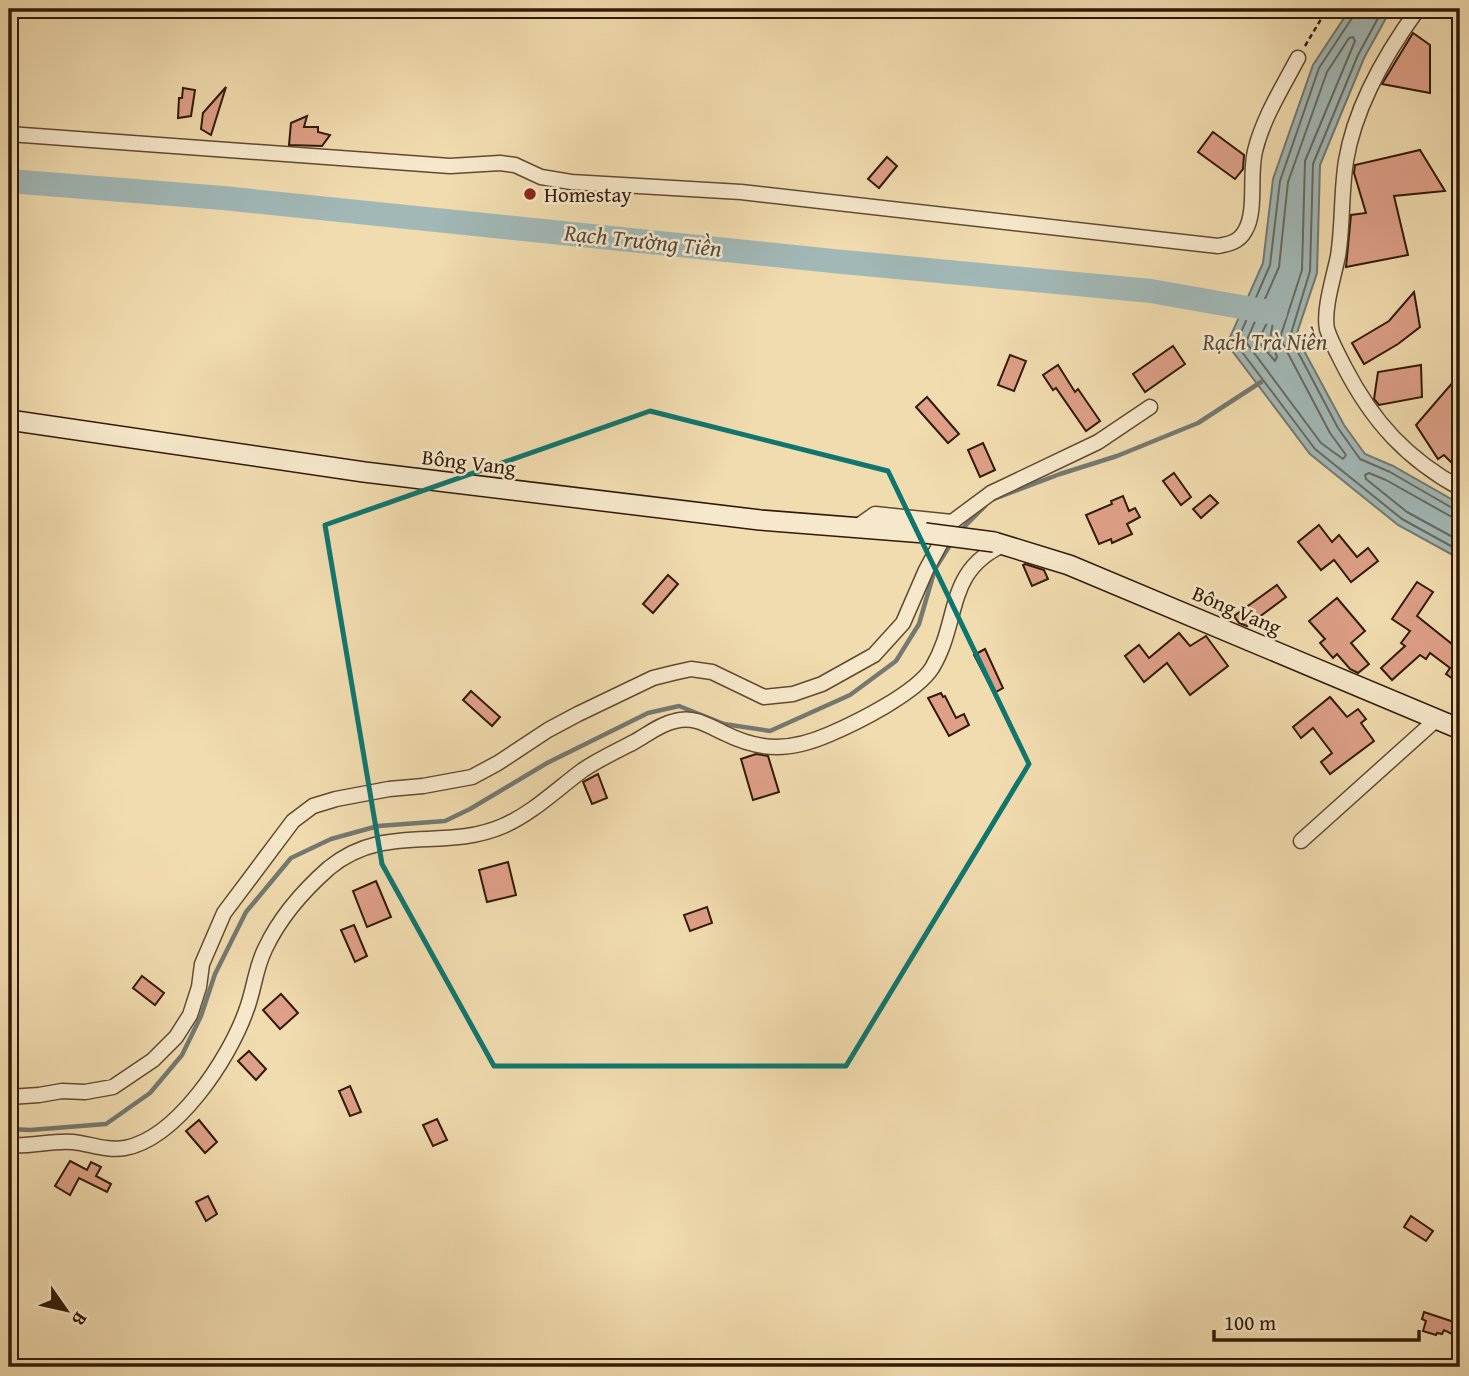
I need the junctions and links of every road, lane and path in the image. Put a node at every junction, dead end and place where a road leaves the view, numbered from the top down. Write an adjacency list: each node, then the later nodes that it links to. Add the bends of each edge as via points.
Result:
1 (1327, 9): 3 (path)
2 (1418, 9): 7 (street, via 1389,51 1352,135 1327,328 1375,418 1431,472)
3 (1298, 58): 4 (street, via 1260,133 1244,234 1232,244 1218,246 741,192 571,182 500,163 450,166)
4 (9, 134)
5 (1150, 407): 8 (street, via 1098,442 991,493)
6 (9, 420): 9 (street, Bông Vang, via 377,474 760,520)
7 (1460, 488)
8 (953, 522): 9 (street, via 875,514); 14 (street, via 903,623 874,654 822,684 793,694 764,696 712,672 691,669 673,673 578,714 472,777 313,806 293,821 224,912 202,964 190,1015 153,1060 113,1087)
9 (858, 526): 10 (street, Bông Vang, bridge)
10 (1000, 543): 11 (street, Bông Vang, via 1069,565); 15 (street, via 969,571 931,670 914,687 862,719 803,745 778,748 745,741 706,722 675,721 584,769 505,825 478,835 395,839 365,848 331,867 281,922 264,950 236,1037 205,1086 180,1114 147,1140 128,1147 67,1142)
11 (1438, 718): 12 (street, Bông Vang); 13 (street)
12 (1460, 729)
13 (1301, 841)
14 (9, 1097)
15 (9, 1145)

